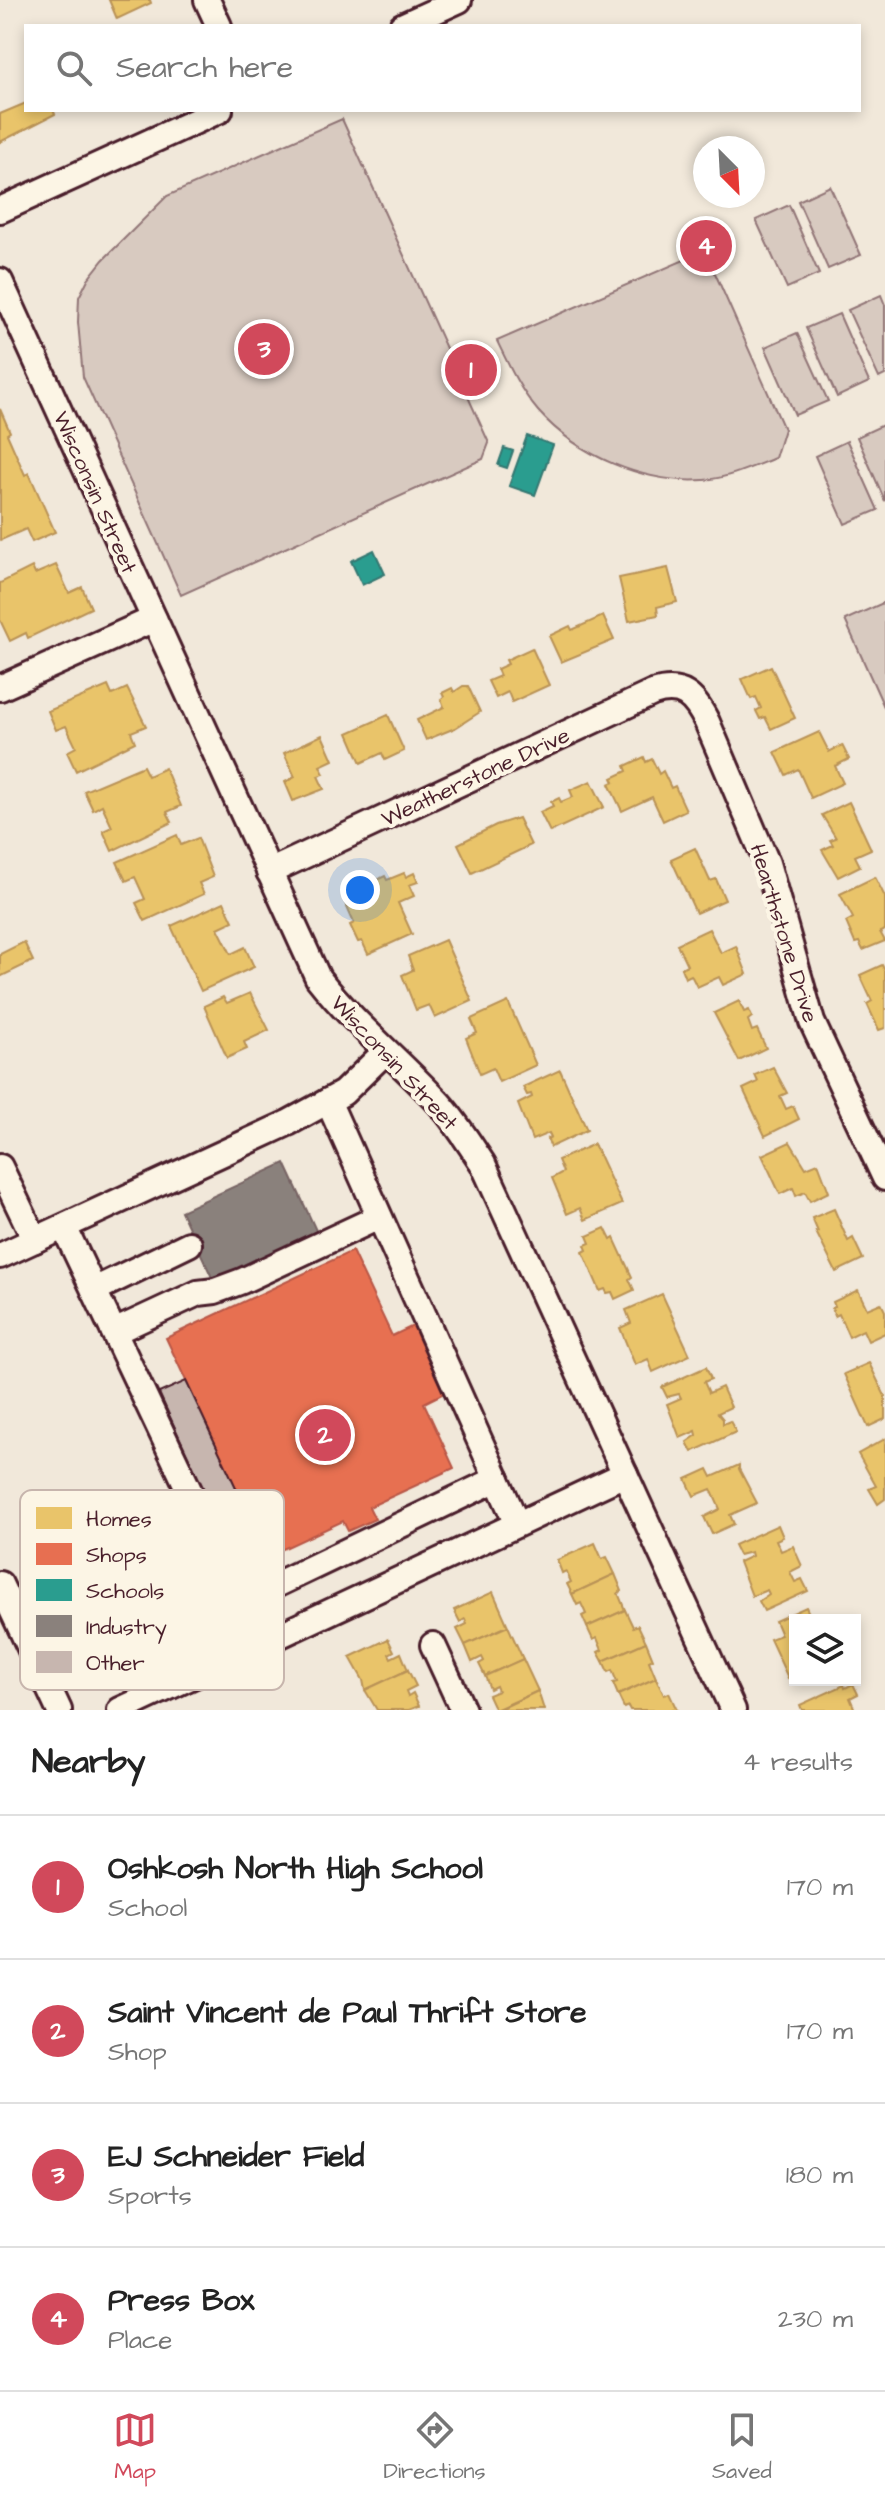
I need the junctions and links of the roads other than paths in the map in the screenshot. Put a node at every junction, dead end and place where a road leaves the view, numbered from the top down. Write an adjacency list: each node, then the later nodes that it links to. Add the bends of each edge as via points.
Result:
1 (207, 0): 3 (street)
2 (459, 0): 4 (street)
3 (218, 24)
4 (406, 24)
5 (216, 112): 6 (street)
6 (0, 210)
7 (0, 281): 8 (street, Wisconsin Street)
8 (154, 619): 9 (street); 11 (street, Wisconsin Street)
9 (0, 688)
10 (682, 692): 11 (street, Weatherstone Drive, via 653,693); 15 (street, Hearthstone Drive, via 696,701 707,722 767,863 812,1022)
11 (269, 872): 12 (street, Wisconsin Street, via 318,978)
12 (386, 1051): 13 (street); 23 (street, Wisconsin Street, via 439,1103 483,1164)
13 (328, 1101): 16 (street); 17 (street)
14 (0, 1167): 18 (street)
15 (885, 1178)
16 (379, 1217): 22 (street, via 242,1281 198,1293); 24 (street)
17 (64, 1227): 18 (street); 21 (street)
18 (35, 1240): 20 (street)
19 (189, 1244): 21 (street)
20 (0, 1256)
21 (94, 1290): 22 (street)
22 (114, 1332): 25 (street)
23 (625, 1474): 26 (street); 37 (street, Wisconsin Street)
24 (497, 1479): 26 (street); 27 (street)
25 (189, 1490)
26 (517, 1524): 30 (street)
27 (284, 1581)
28 (0, 1584): 29 (street)
29 (20, 1627)
30 (284, 1634)
31 (433, 1645): 36 (street)
32 (50, 1690): 34 (street)
33 (163, 1690): 35 (street)
34 (59, 1710)
35 (120, 1710)
36 (463, 1710)
37 (733, 1710)

